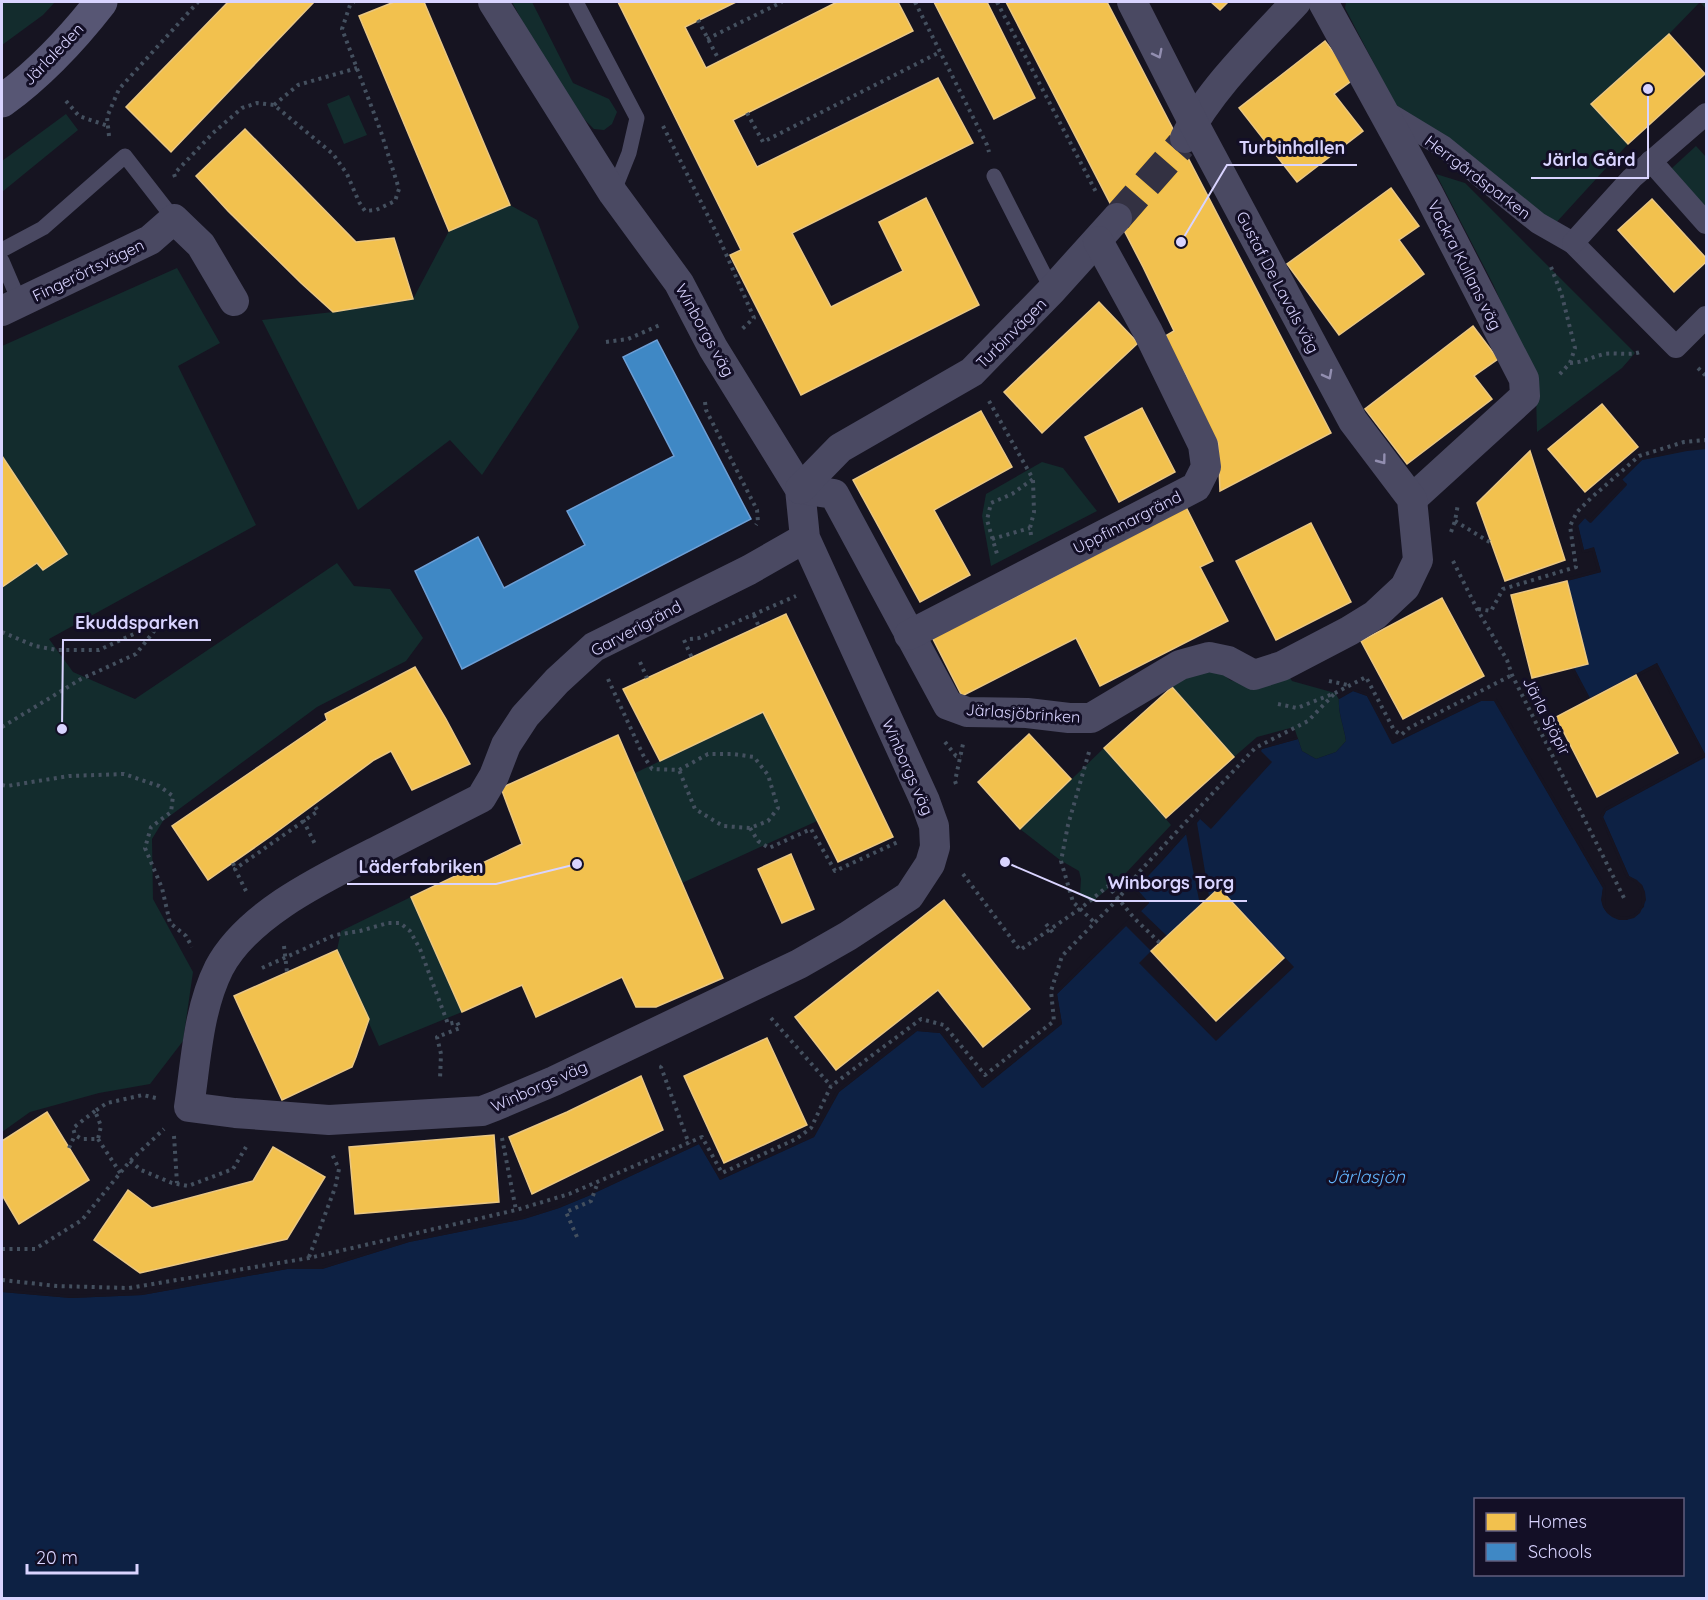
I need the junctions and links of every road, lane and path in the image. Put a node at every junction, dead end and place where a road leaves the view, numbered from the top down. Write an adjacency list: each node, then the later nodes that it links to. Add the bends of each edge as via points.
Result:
1 (101, 2): 17 (main road, Järlaleden, via 81,27)
2 (198, 2): 18 (path, via 119,89 107,117 108,126 79,116)
3 (354, 2): 16 (path, via 342,28)
4 (493, 2): 27 (street, Winborgs väg)
5 (576, 2): 23 (lane)
6 (782, 2): 13 (path)
7 (915, 2): 14 (path)
8 (997, 2): 31 (path)
9 (1132, 2): 24 (street, Gustaf De Lavals väg, one-way to 24)
10 (1296, 2): 24 (street, via 1230,75)
11 (1323, 2): 20 (street, Vackra Kullans väg)
12 (698, 20): 13 (path)
13 (707, 39): 15 (path)
14 (940, 52): 21 (path, via 762,142); 26 (path, via 987,145)
15 (719, 60)
16 (357, 68): 19 (path, via 298,85); 19 (path, via 399,189 395,201 383,208 365,211 333,154)
17 (2, 101)
18 (66, 101)
19 (274, 105): 28 (path, via 242,108 174,174 180,196)
20 (1383, 110): 29 (street, Herrgårdsparken, via 1443,147); 45 (street, Vackra Kullans väg, via 1524,379)
21 (747, 113)
22 (1707, 114): 25 (street)
23 (637, 118): 27 (lane, via 629,153); 40 (path, via 664,127 719,238 754,318)
24 (1187, 134): 50 (street, Gustaf De Lavals väg, one-way to 50, via 1353,421)
25 (1651, 161): 30 (street); 32 (street)
26 (994, 176): 35 (lane)
27 (613, 193): 49 (street, Winborgs väg, via 679,283 713,348)
28 (174, 219): 33 (lane, via 125,156 43,228); 36 (street, via 201,245); 37 (street, Fingerörtsvägen, via 150,240)
29 (1538, 223): 32 (street, Herrgårdsparken); 43 (path, via 1575,348)
30 (1707, 223)
31 (1109, 228): 35 (street, Turbinvägen); 58 (street, Uppfinnargränd, via 1148,332 1203,445 1206,467 1196,487)
32 (1573, 243): 38 (street, Herrgårdsparken, via 1676,347)
33 (2, 250)
34 (2, 261): 37 (lane)
35 (1052, 290): 44 (street, Turbinvägen)
36 (234, 301)
37 (11, 307)
38 (1707, 317)
39 (669, 321): 41 (path, via 628,339)
40 (740, 331)
41 (606, 342)
42 (1606, 354): 43 (path)
43 (1570, 363): 45 (path, via 1544,391)
44 (972, 372): 48 (path); 49 (street, Turbinvägen, via 840,448)
45 (1525, 396): 50 (street)
46 (704, 398): 53 (path, via 706,410 757,510 758,522)
47 (1707, 440): 60 (path, via 1684,442 1640,456 1577,512 1570,526 1576,567 1503,588 1491,611)
48 (1033, 479): 52 (path, via 1034,512); 55 (path, via 991,503 987,520)
49 (800, 489): 54 (street, Winborgs väg); 64 (street, Järlasjöbrinken, via 834,494)
50 (1412, 499): 72 (street, Järlasjöbrinken, via 1418,560 1405,587 1375,615 1282,666 1254,675 1228,661 1209,657 1180,665)
51 (1455, 521): 56 (path)
52 (1030, 528): 55 (path); 58 (path, via 1034,549)
53 (753, 531)
54 (805, 538): 59 (street, Winborgs väg); 65 (street, Garverigränd)
55 (992, 539): 58 (path, via 998,560)
56 (1491, 543)
57 (1451, 557): 60 (path, Järla Sjöpir)
58 (1028, 573): 64 (street, Uppfinnargränd)
59 (826, 585): 61 (path); 81 (street, Winborgs väg, via 925,801 934,826)
60 (1477, 609): 68 (path, Järla Sjöpir)
61 (754, 615): 62 (path); 66 (path, via 699,638 683,640)
62 (759, 627)
63 (2, 632): 73 (path, via 35,646 99,650 162,621 136,654 81,679)
64 (909, 634): 72 (street, Järlasjöbrinken, via 948,705 967,712)
65 (594, 647): 75 (path, via 652,770); 87 (street, Garverigränd, via 525,716 506,745 481,798 330,875)
66 (692, 658)
67 (631, 664): 69 (path, via 639,660)
68 (1512, 675): 70 (path, via 1401,735 1394,730 1366,677); 84 (path, Järla Sjöpir)
69 (647, 678)
70 (1335, 693): 71 (path, via 1297,708); 85 (path, via 1308,722 1255,748)
71 (1268, 702)
72 (1092, 717): 86 (path, via 1093,736 1061,861 1073,902)
73 (2, 727)
74 (961, 756): 76 (path)
75 (679, 770): 79 (path, via 695,809 723,826); 79 (path, via 708,754 753,757 768,775 778,808 768,821)
76 (958, 772)
77 (2, 785): 94 (path, via 124,774 159,786 173,796 171,812 151,827 145,848 162,888 170,923 186,936 199,963)
78 (314, 805): 83 (path, via 318,811 273,838)
79 (750, 828): 80 (path, via 758,841 769,848 811,829 835,871)
80 (892, 845)
81 (931, 860): 90 (path, via 964,874 1020,950); 99 (street, Winborgs väg, via 909,896 799,964 554,1081 482,1111)
82 (233, 863): 83 (path)
83 (235, 869): 87 (path)
84 (1624, 898)
85 (1118, 899): 86 (path, via 1108,886); 88 (path); 92 (path)
86 (1081, 908): 88 (path); 90 (path)
87 (261, 921): 94 (street, Garverigränd, via 237,943)
88 (1095, 922): 96 (path, via 1062,956 1051,991 1054,1021 985,1076 944,1024 921,1019)
89 (1046, 924): 90 (path)
90 (1050, 929): 91 (path)
91 (1054, 934)
92 (1160, 943)
93 (285, 958): 99 (path, via 335,935 388,923 400,923 410,931 448,1024 458,1022 460,1028 437,1037 441,1054)
94 (219, 968): 98 (street, Garverigränd, via 202,1016)
95 (771, 1018): 96 (path)
96 (831, 1086): 107 (path, via 811,1128 722,1173 702,1137)
97 (95, 1111): 98 (path, via 107,1103 143,1095); 100 (path, via 73,1128); 101 (path, via 101,1126)
98 (181, 1114): 99 (street, Winborgs väg, via 235,1113 329,1120); 105 (path); 108 (path)
99 (439, 1114)
100 (75, 1135): 101 (path); 103 (path)
101 (98, 1139): 106 (path)
102 (251, 1140): 108 (path, via 233,1168 188,1186)
103 (69, 1148)
104 (330, 1148): 111 (path, via 339,1169)
105 (130, 1161): 106 (path); 108 (path, via 141,1170)
106 (121, 1173): 110 (path, via 82,1220 35,1249)
107 (598, 1182): 109 (path, via 591,1201 566,1212); 111 (path, via 516,1210)
108 (177, 1184)
109 (577, 1237)
110 (2, 1249)
111 (309, 1258): 112 (path, via 129,1288)
112 (2, 1280)

